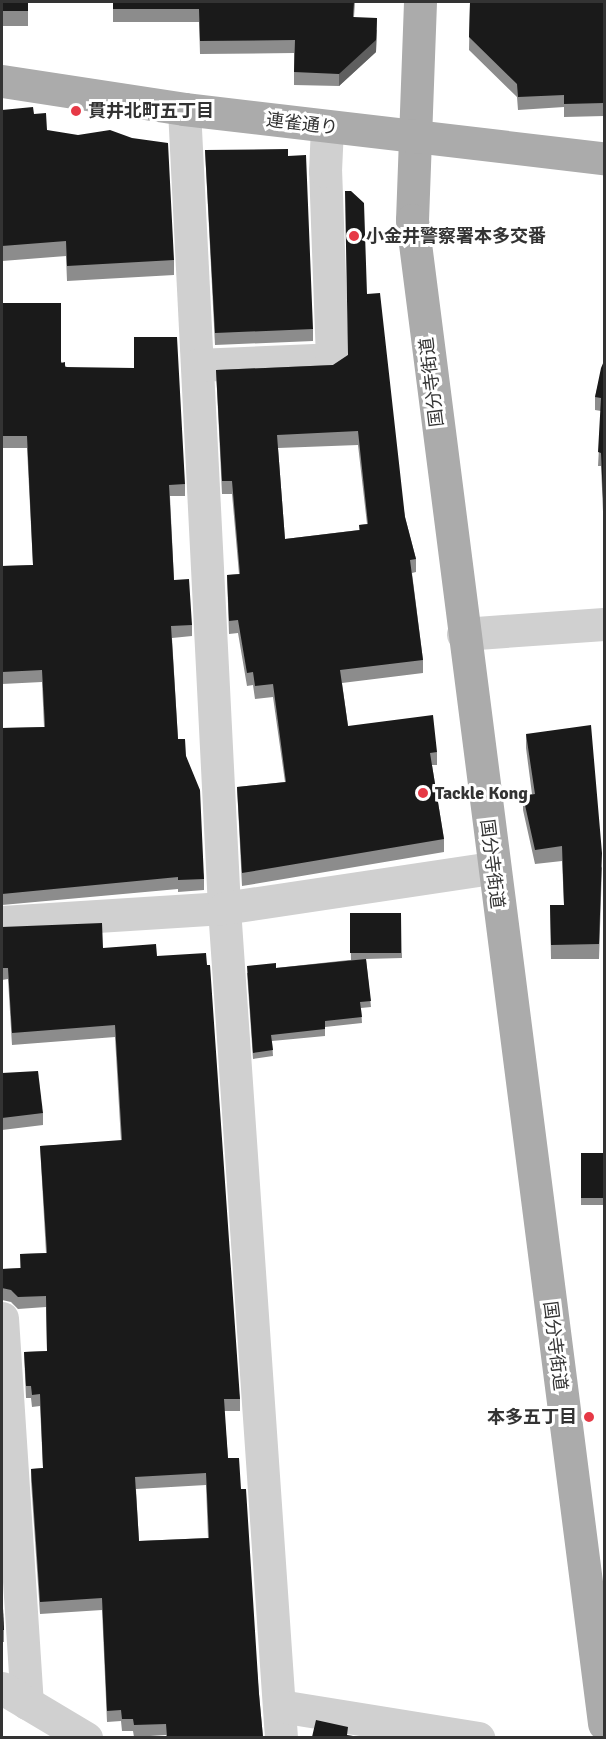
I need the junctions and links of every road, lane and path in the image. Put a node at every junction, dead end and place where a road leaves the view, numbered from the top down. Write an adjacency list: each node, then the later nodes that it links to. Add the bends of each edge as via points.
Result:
1 (420, 2): 5 (main road, 国分寺街道)
2 (2, 81): 3 (main road, 連雀通り)
3 (184, 109): 4 (main road, 連雀通り); 7 (street)
4 (327, 127): 5 (main road, 連雀通り); 7 (street, via 332,359)
5 (415, 138): 6 (main road, 連雀通り); 9 (main road, 国分寺街道, via 412,220)
6 (604, 158)
7 (197, 365): 11 (street)
8 (604, 624): 9 (street)
9 (463, 634): 10 (main road, 国分寺街道)
10 (493, 868): 11 (street); 16 (main road, 国分寺街道)
11 (224, 908): 12 (street); 15 (street)
12 (2, 922)
13 (2, 1318): 14 (street)
14 (14, 1695): 17 (street)
15 (280, 1722): 18 (street)
16 (604, 1724)
17 (86, 1737)
18 (478, 1737)

